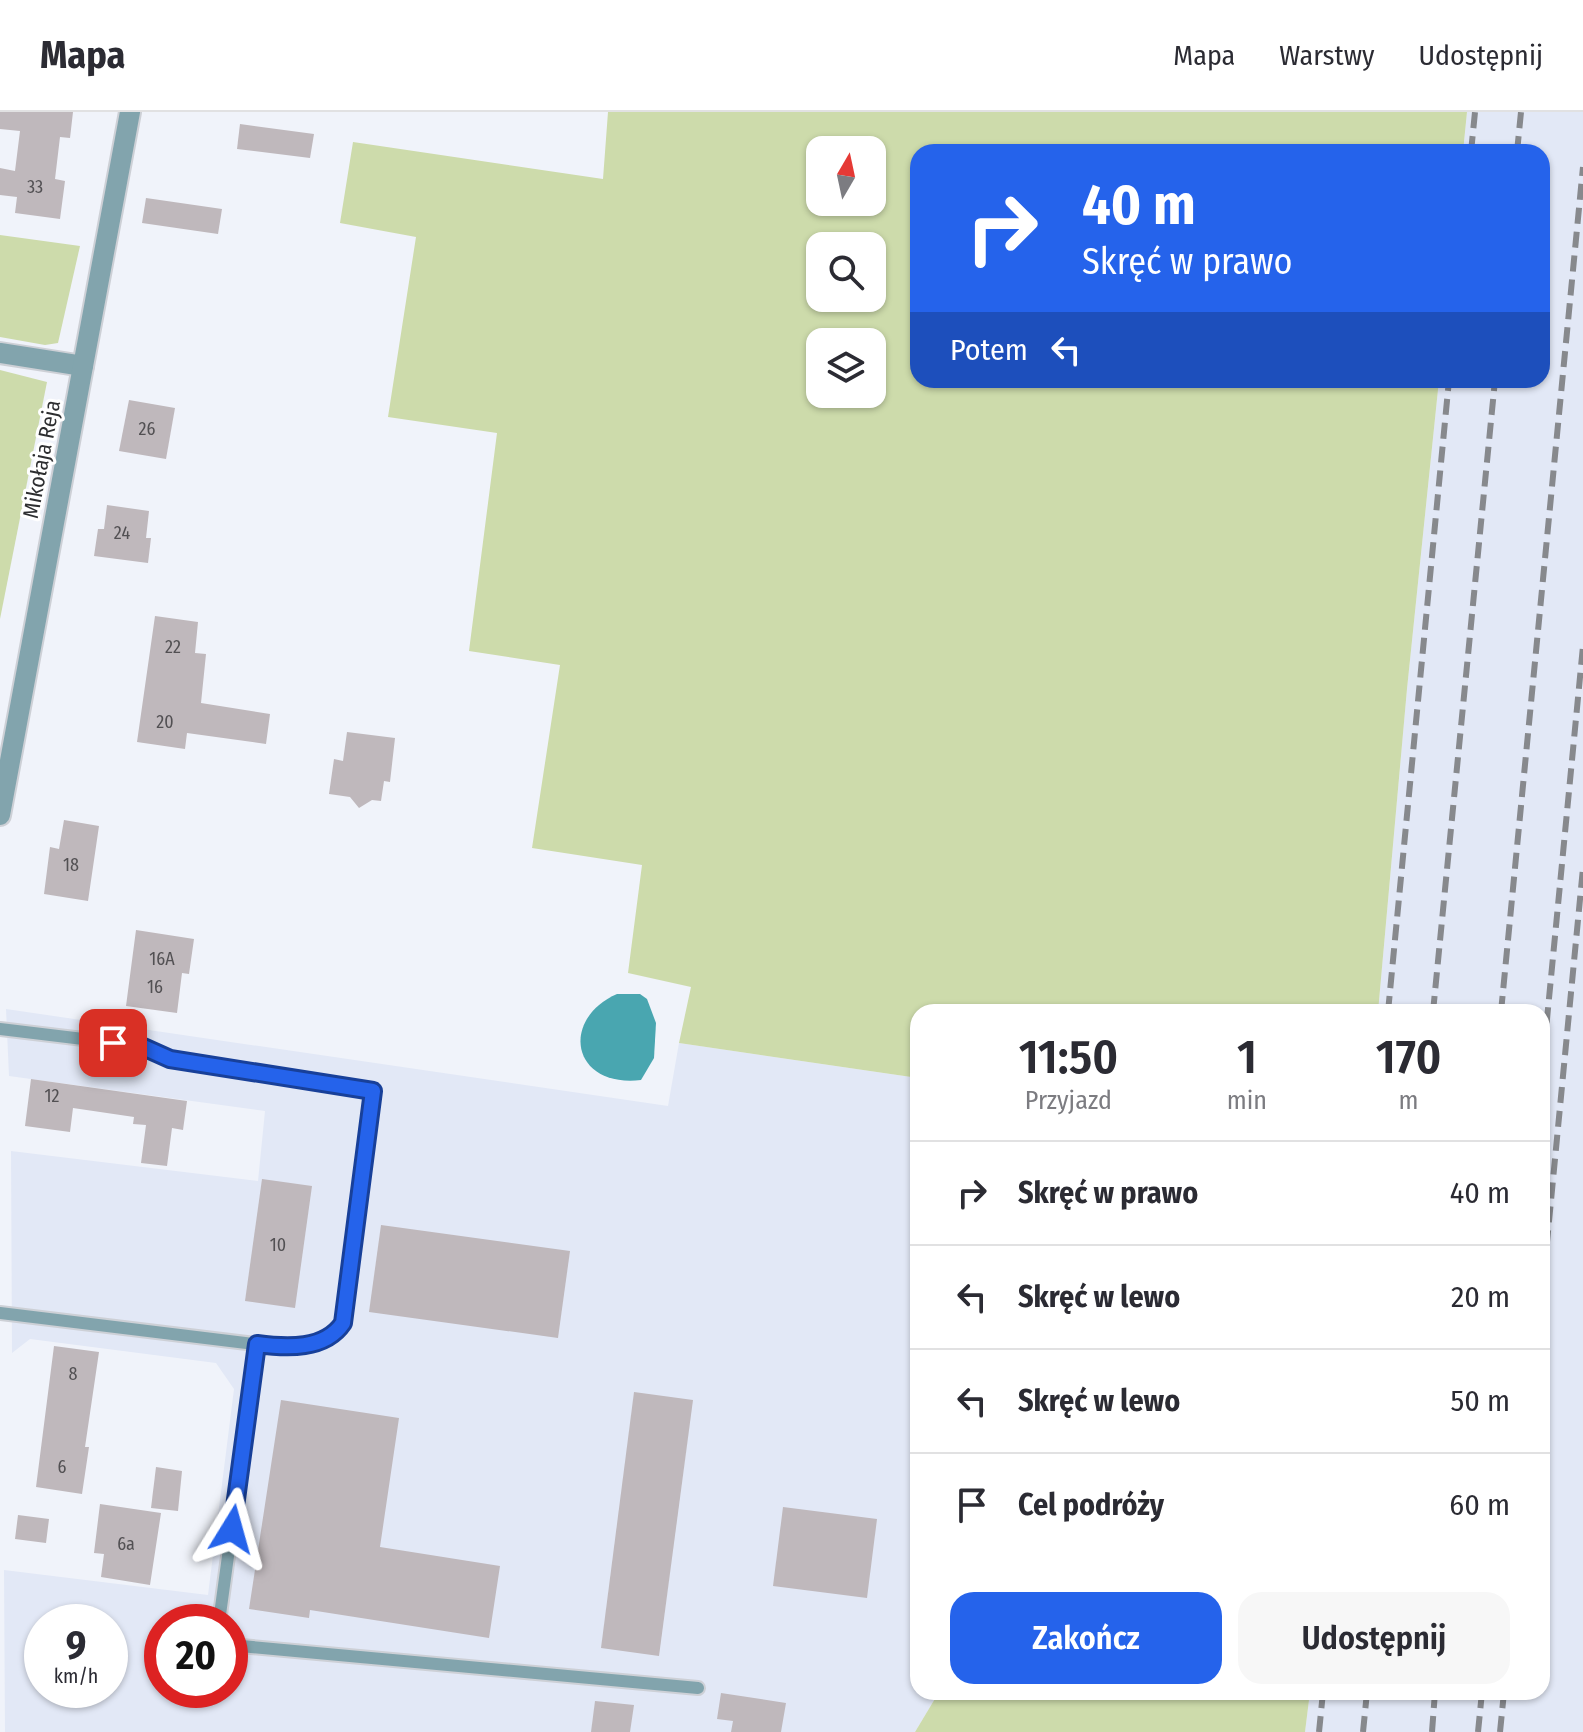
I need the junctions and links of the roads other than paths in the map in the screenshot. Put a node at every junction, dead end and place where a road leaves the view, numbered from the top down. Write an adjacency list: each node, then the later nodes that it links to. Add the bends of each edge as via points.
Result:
1 (130, 112): 3 (street, Mikołaja Reja)
2 (0, 353): 3 (street)
3 (83, 366): 4 (street, Mikołaja Reja)
4 (0, 815)
5 (0, 1029): 7 (lane, via 141,1046 170,1059 373,1091 343,1323 333,1338 308,1345)
6 (0, 1313): 7 (lane)
7 (257, 1344): 8 (lane)
8 (221, 1604)
9 (248, 1647): 10 (lane)
10 (698, 1688)

